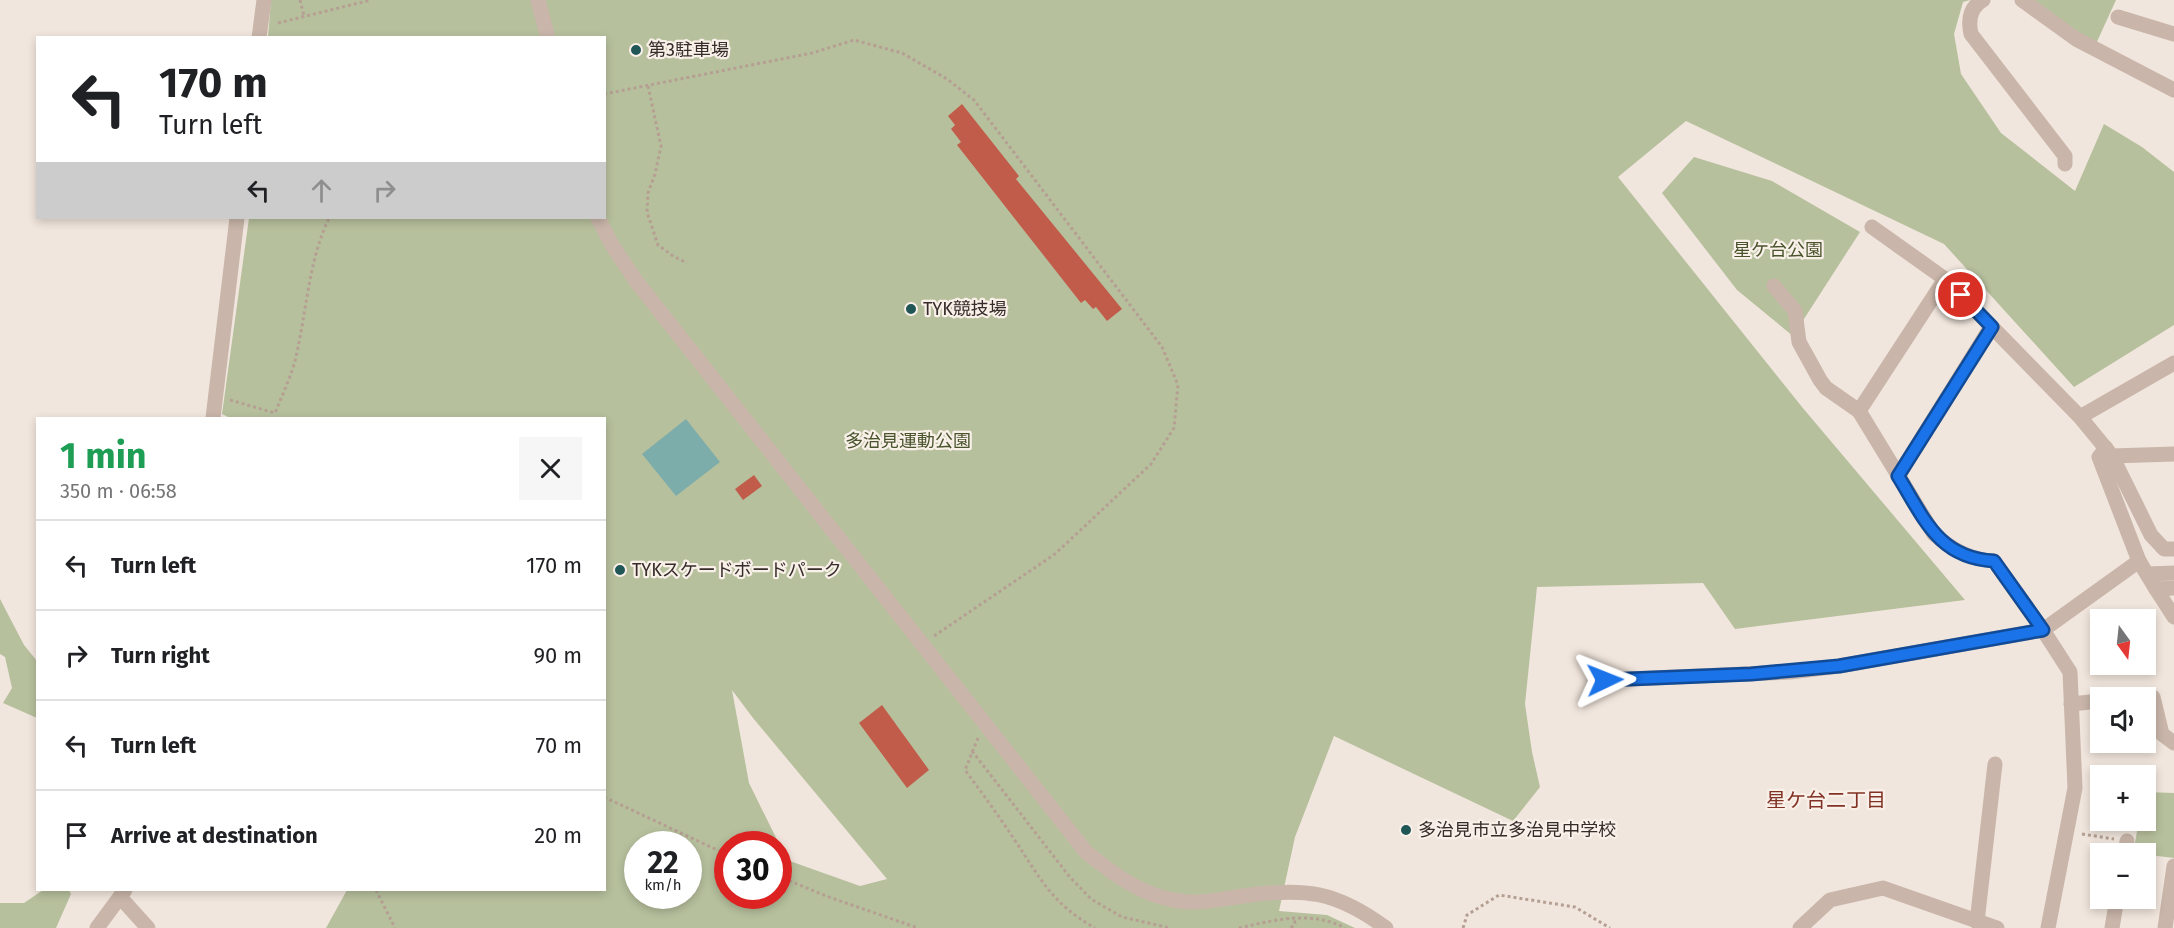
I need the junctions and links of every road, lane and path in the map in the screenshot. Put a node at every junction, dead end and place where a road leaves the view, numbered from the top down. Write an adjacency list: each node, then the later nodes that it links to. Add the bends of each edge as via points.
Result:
1 (264, 0): 11 (street)
2 (300, 0): 7 (path)
3 (371, 0): 7 (path)
4 (538, 0): 12 (street)
5 (1983, 0): 16 (street, via 1970,17 1971,34 2065,156)
6 (2022, 0): 14 (street, via 2076,39)
7 (304, 16): 9 (path)
8 (2118, 17): 10 (street)
9 (278, 23)
10 (2174, 34)
11 (259, 36)
12 (547, 36)
13 (648, 86): 15 (path); 21 (path, via 661,146 647,212 658,245); 40 (path, via 812,53 854,40 902,53 947,78 974,100 1162,347 1178,385 1174,428 1151,464 1055,554)
14 (2174, 90)
15 (606, 94)
16 (2066, 164)
17 (237, 219): 26 (street)
18 (328, 219): 26 (path, via 307,286 297,354 275,413)
19 (599, 219): 40 (street, via 636,281)
20 (1872, 227): 22 (street)
21 (687, 264)
22 (1945, 279): 24 (street); 27 (street)
23 (1774, 286): 27 (street, via 1795,312 1799,342 1820,380)
24 (1992, 327): 29 (street); 32 (street)
25 (2174, 363): 29 (street)
26 (216, 396): 28 (street)
27 (1859, 411): 32 (street)
28 (213, 417)
29 (2080, 417): 30 (street)
30 (2109, 452): 31 (street); 33 (street, via 2151,535 2163,549); 34 (street, via 2099,457)
31 (2174, 454)
32 (1898, 476): 39 (street, via 1934,534 1978,560 1994,561)
33 (2174, 549)
34 (2143, 568): 35 (street); 36 (street); 39 (street)
35 (2174, 573)
36 (2156, 588): 37 (street); 38 (street)
37 (2174, 588)
38 (2174, 617)
39 (2043, 630): 41 (street, via 1790,672); 43 (street, via 2070,672)
40 (923, 644): 45 (street)
41 (1605, 680)
42 (2090, 702): 43 (street)
43 (2071, 704): 50 (street, via 2075,788)
44 (2156, 708): 46 (street, via 2163,734)
45 (984, 725): 47 (path); 69 (street, via 1086,852 1118,878 1151,894 1179,901 1296,891 1338,898 1363,910)
46 (2174, 743)
47 (972, 752): 64 (path, via 965,770 1046,889 1074,916); 65 (path, via 1091,899 1122,917)
48 (1995, 764): 59 (street)
49 (606, 798): 52 (path)
50 (2066, 832): 51 (path); 74 (street)
51 (2110, 843)
52 (714, 848)
53 (2174, 866): 76 (street)
54 (792, 882): 63 (path)
55 (376, 891): 62 (path)
56 (123, 893): 60 (street); 61 (street)
57 (2115, 909): 75 (street)
58 (1293, 917): 66 (path); 67 (path, via 1295,923); 68 (path, via 1330,920)
59 (1977, 922): 72 (street, via 1882,888 1830,900); 73 (street)
60 (98, 928)
61 (147, 928)
62 (395, 928)
63 (918, 928)
64 (1095, 928)
65 (1170, 928)
66 (1239, 928)
67 (1291, 928)
68 (1346, 928)
69 (1386, 928)
70 (1463, 928): 71 (path, via 1467,915 1499,896 1575,907)
71 (1610, 928)
72 (1800, 928)
73 (1996, 928)
74 (2048, 928)
75 (2112, 928)
76 (2165, 928)

